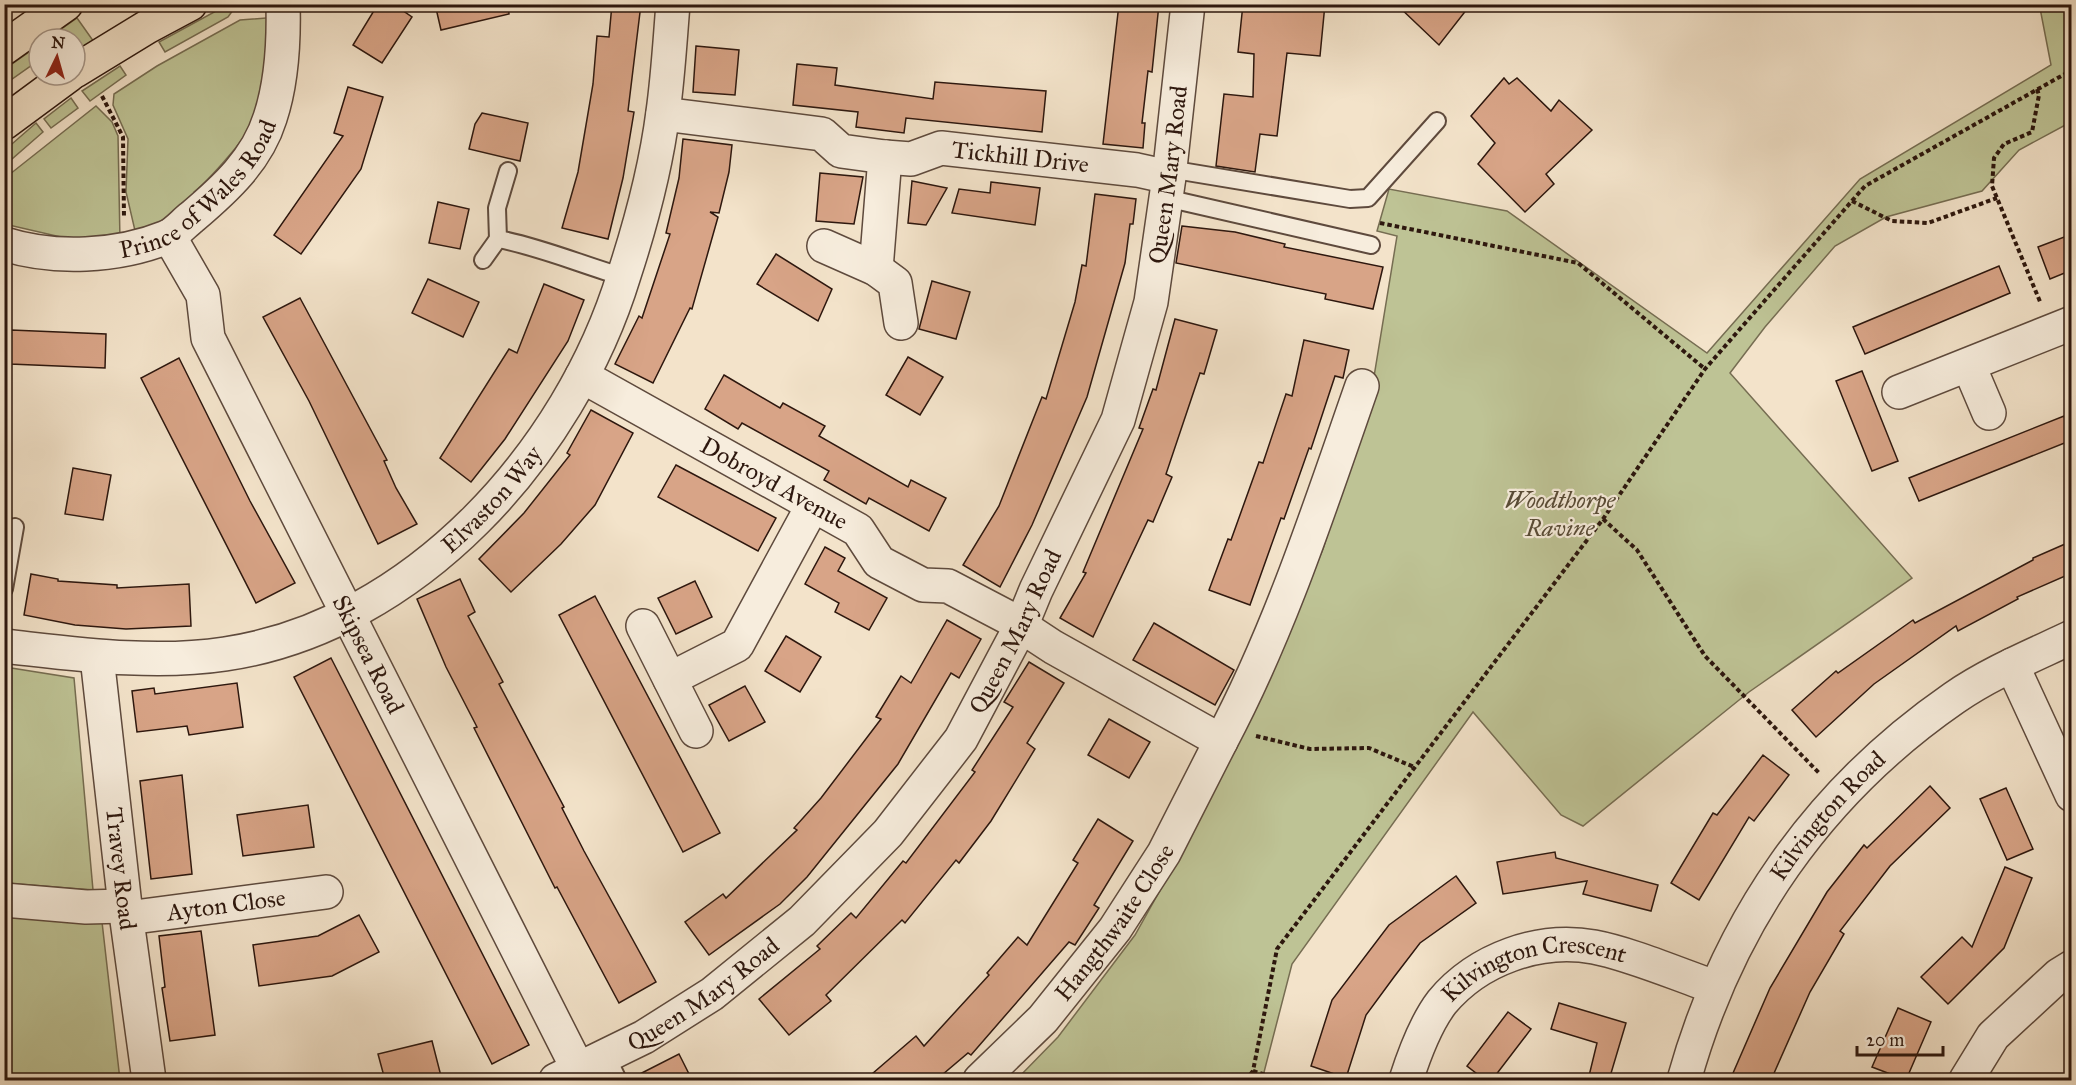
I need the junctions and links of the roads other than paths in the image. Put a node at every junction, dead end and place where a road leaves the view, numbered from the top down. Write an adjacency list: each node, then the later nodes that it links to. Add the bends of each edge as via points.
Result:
1 (66, 4): 6 (highway)
2 (190, 4): 7 (highway)
3 (283, 4): 15 (street, Prince of Wales Road, via 284,40 270,118 253,155 227,188)
4 (673, 4): 9 (street, Elvaston Way)
5 (1188, 4): 14 (street, Queen Mary Road)
6 (4, 48)
7 (87, 64)
8 (53, 87): 11 (highway)
9 (663, 114): 12 (street, Tickhill Drive, via 822,134 841,151); 22 (street, Elvaston Way)
10 (1437, 121): 14 (lane, via 1368,198)
11 (4, 123)
12 (885, 157): 14 (street, Tickhill Drive, via 911,159 941,148 1137,170); 21 (street)
13 (508, 171): 16 (lane, via 497,208)
14 (1168, 181): 18 (lane); 34 (street, Queen Mary Road, via 1151,302 1118,420)
15 (169, 236): 17 (street, Prince of Wales Road, via 133,247 91,253 53,253); 33 (street, Skipsea Road, via 203,295 208,338)
16 (498, 238): 20 (lane); 22 (lane)
17 (4, 244)
18 (1371, 245)
19 (824, 246): 21 (street)
20 (483, 260)
21 (876, 269): 23 (street, via 895,283)
22 (624, 277): 26 (street, Elvaston Way)
23 (902, 323)
24 (2072, 323): 25 (street)
25 (1969, 366): 28 (street); 29 (street)
26 (582, 376): 30 (street, Dobroyd Avenue); 33 (street, Elvaston Way, via 537,448 470,528 389,593)
27 (1362, 386): 42 (street, Hangthwaite Close, via 1275,629)
28 (1899, 393)
29 (1989, 413)
30 (813, 505): 34 (street, Dobroyd Avenue, via 858,530 879,562 923,585 948,586); 40 (street, via 737,645)
31 (15, 527): 32 (lane)
32 (4, 589)
33 (349, 614): 38 (street, Elvaston Way, via 270,645 226,654 189,658); 49 (street, Skipsea Road)
34 (1022, 624): 42 (street, via 1053,647); 49 (street, Queen Mary Road, via 961,739 888,833 802,921 719,989)
35 (644, 626): 40 (street)
36 (2072, 637): 39 (street, Kilvington Road)
37 (4, 646): 38 (street, Elvaston Way)
38 (98, 657): 46 (street, Travey Road)
39 (2012, 665): 43 (street); 48 (street, Kilvington Road, via 1956,697 1894,742 1836,799 1766,892)
40 (670, 679): 41 (street)
41 (696, 731)
42 (1224, 735): 51 (street, Hangthwaite Close, via 1164,853 1115,929 1043,1019)
43 (2072, 795)
44 (326, 892): 46 (street, Ayton Close)
45 (4, 900): 46 (street, Ayton Close)
46 (126, 912): 50 (street, Travey Road)
47 (2072, 967): 54 (street, via 1993,1036)
48 (1715, 987): 52 (street, Kilvington Crescent, via 1593,947 1542,947 1504,956 1471,975 1442,1002 1415,1052); 53 (street, Kilvington Road)
49 (590, 1072)
50 (149, 1080)
51 (980, 1080)
52 (1406, 1080)
53 (1684, 1080)
54 (1966, 1080)

